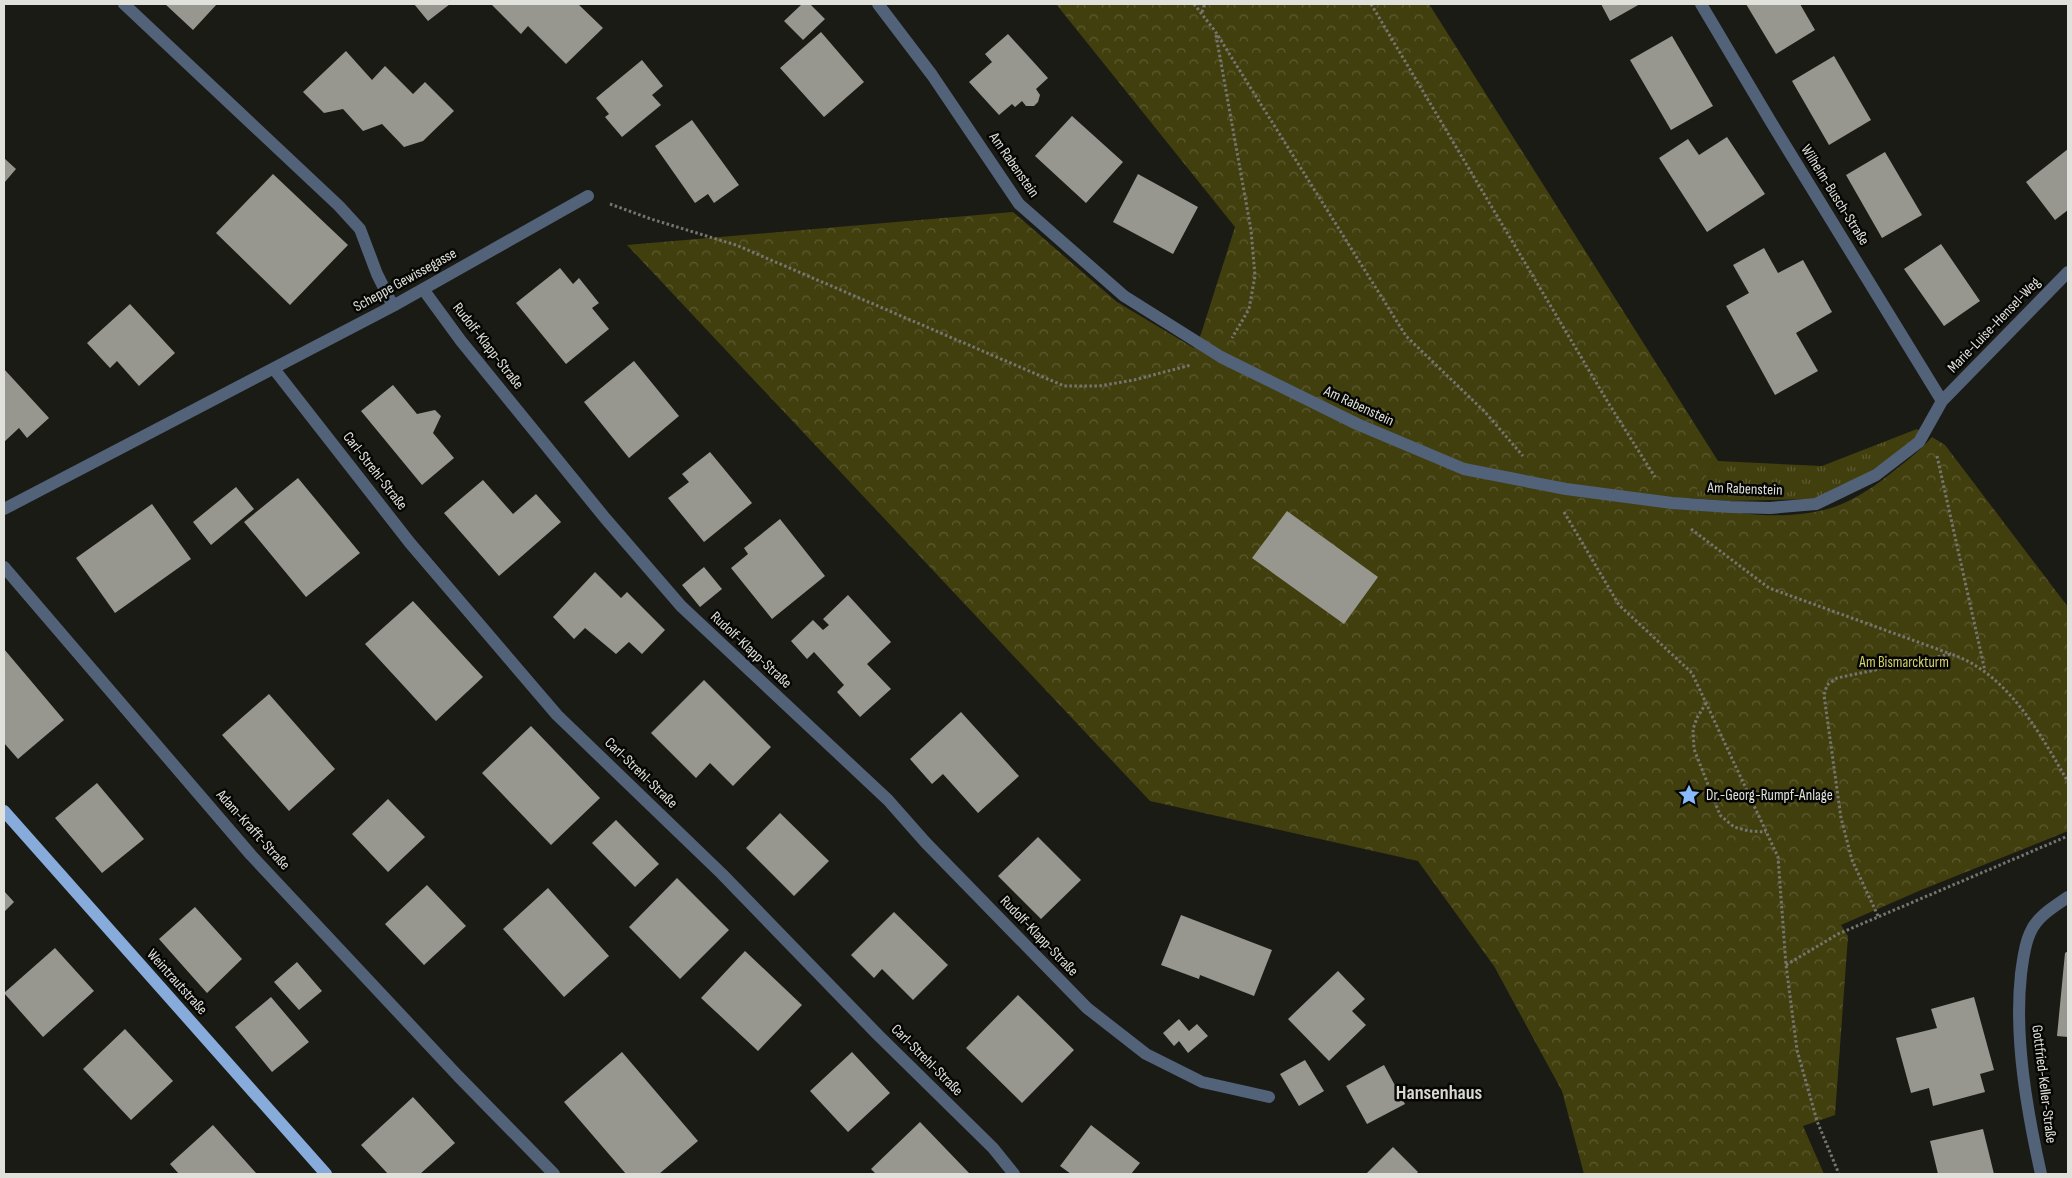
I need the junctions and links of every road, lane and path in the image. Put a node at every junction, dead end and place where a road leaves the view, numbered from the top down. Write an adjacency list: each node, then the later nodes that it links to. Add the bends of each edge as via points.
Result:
1 (124, 4): 12 (street, via 360,229)
2 (878, 4): 13 (street, Am Rabenstein, via 932,75 1019,204 1124,296)
3 (1194, 4): 7 (path)
4 (1205, 4): 7 (path)
5 (1371, 4): 19 (path)
6 (1701, 4): 16 (street, Wilhelm-Busch-Straße)
7 (1201, 13): 8 (path)
8 (1215, 31): 13 (path, via 1251,230 1255,276 1249,310); 18 (path, via 1406,336 1485,412)
9 (588, 196): 11 (street, Scheppe Gewissegasse); 15 (path, via 736,245 1064,386 1099,386)
10 (2068, 272): 16 (street, Marie-Luise-Hensel-Weg)
11 (423, 288): 12 (street, Scheppe Gewissegasse); 32 (street, Rudolf-Klapp-Straße, via 461,341 681,606 888,800 1087,1008 1146,1054 1202,1082)
12 (393, 306): 14 (street, Scheppe Gewissegasse)
13 (1221, 357): 18 (street, Am Rabenstein, via 1357,424 1464,469)
14 (274, 369): 20 (street, Scheppe Gewissegasse); 35 (street, Carl-Strehl-Straße, via 410,543 557,715 722,874 993,1148)
15 (1174, 370)
16 (1942, 401): 19 (street, Am Rabenstein, via 1919,442 1876,475 1816,504 1730,508)
17 (1936, 454): 23 (path)
18 (1548, 485): 19 (street, Am Rabenstein); 24 (path, via 1619,604 1692,673)
19 (1672, 503): 22 (path, via 1679,520 1769,588)
20 (4, 509)
21 (4, 567): 34 (street, Adam-Krafft-Straße, via 251,855)
22 (1951, 654): 23 (path); 30 (path, via 1837,678 1827,685 1824,696 1841,818 1852,860)
23 (1985, 671): 25 (path, via 2016,702)
24 (1706, 703): 27 (path); 27 (path, via 1693,729 1694,749 1720,815 1734,827)
25 (2068, 782)
26 (4, 811): 33 (main road, Weintrautstraße)
27 (1766, 832): 31 (path, via 1778,857)
28 (2068, 836): 30 (path)
29 (2068, 897): 37 (street, Gottfried-Keller-Straße, via 2041,917 2030,932 2024,949 2019,994 2019,1040)
30 (1878, 916): 31 (path, via 1838,934)
31 (1786, 965): 36 (path, via 1797,1050 1817,1121)
32 (1269, 1097)
33 (326, 1174)
34 (554, 1174)
35 (1014, 1174)
36 (1839, 1174)
37 (2040, 1174)

